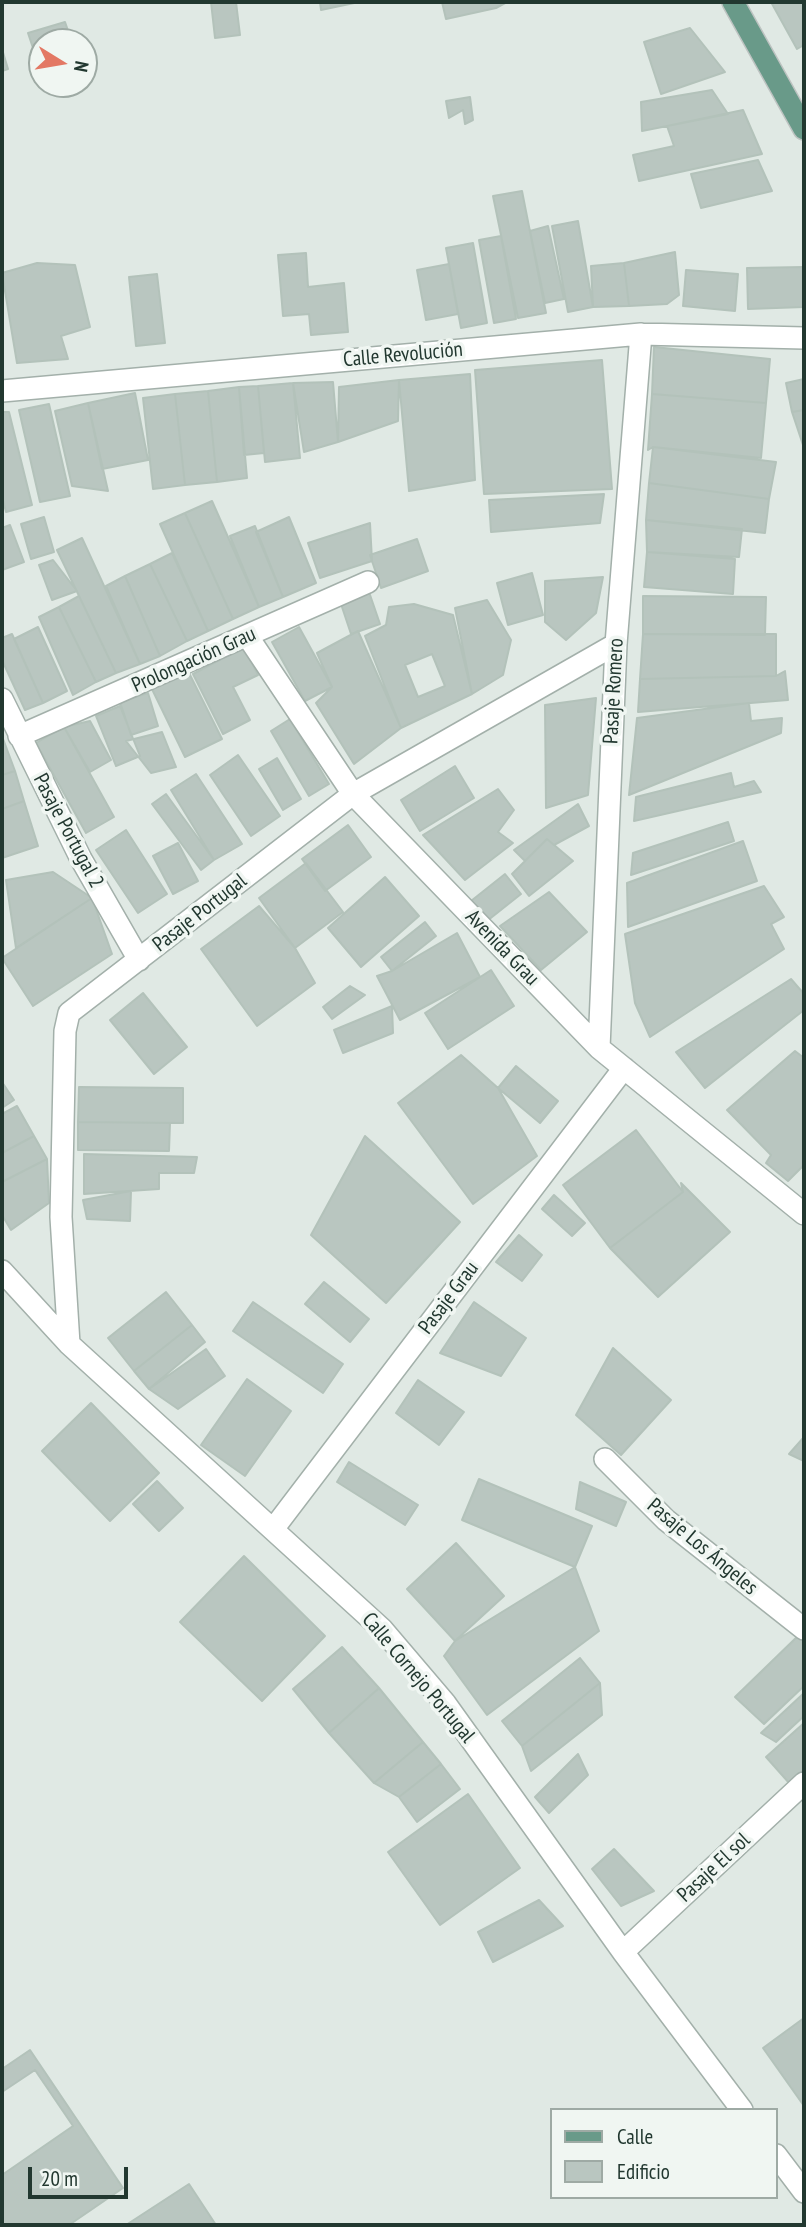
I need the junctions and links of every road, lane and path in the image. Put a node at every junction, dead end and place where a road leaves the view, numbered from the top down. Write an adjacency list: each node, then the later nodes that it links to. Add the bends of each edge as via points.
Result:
1 (733, 2): 2 (main road)
2 (804, 129)
3 (641, 334): 4 (street, Calle Revolución); 5 (street, Calle Revolución); 8 (street, Pasaje Romero)
4 (804, 338)
5 (2, 391)
6 (368, 582): 7 (street, Prolongación Grau)
7 (248, 637): 10 (street, Prolongación Grau); 11 (street, Avenida Grau)
8 (616, 644): 11 (street, Pasaje Portugal); 13 (street, Pasaje Romero)
9 (2, 699): 10 (street, Pasaje Portugal 2)
10 (19, 736): 12 (street, Pasaje Portugal 2)
11 (353, 794): 12 (street, Pasaje Portugal); 13 (street, Avenida Grau)
12 (139, 960): 17 (street, Pasaje Portugal, via 69,1013 65,1031 61,1217)
13 (599, 1048): 14 (street, Avenida Grau)
14 (624, 1068): 15 (street, Avenida Grau); 19 (street, Pasaje Grau)
15 (804, 1214)
16 (2, 1271): 17 (street, Calle Cornejo Portugal)
17 (69, 1344): 19 (street, Calle Cornejo Portugal)
18 (605, 1459): 20 (street, Pasaje Los Ángeles, via 666,1520)
19 (274, 1528): 22 (street, Calle Cornejo Portugal, via 382,1629 445,1703)
20 (804, 1629)
21 (804, 1783): 22 (street, Pasaje El sol)
22 (623, 1952): 23 (street, Calle Cornejo Portugal)
23 (740, 2108)
24 (778, 2158): 25 (street)
25 (804, 2192)

